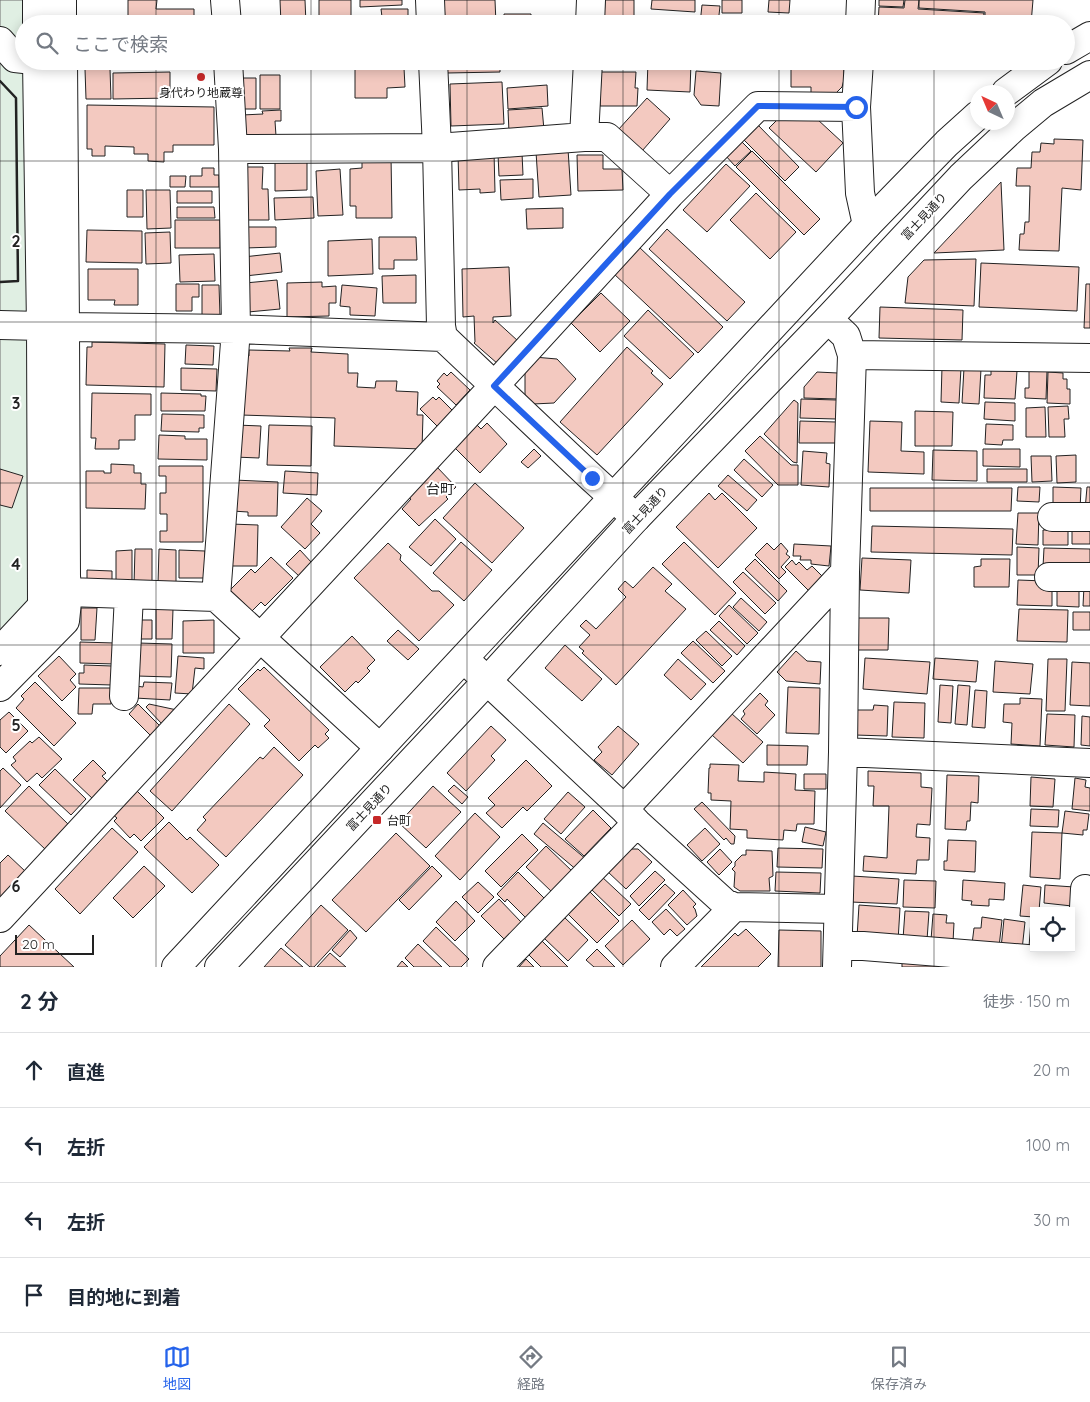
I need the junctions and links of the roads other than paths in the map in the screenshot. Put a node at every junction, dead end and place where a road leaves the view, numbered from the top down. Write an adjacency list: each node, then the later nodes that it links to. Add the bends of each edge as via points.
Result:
1 (37, 0): 7 (main road)
2 (62, 0): 8 (main road)
3 (225, 0): 9 (main road)
4 (430, 0): 10 (main road)
5 (591, 0): 11 (main road)
6 (861, 0): 12 (main road)
7 (37, 15)
8 (62, 15)
9 (226, 15)
10 (431, 15)
11 (590, 15)
12 (860, 15)
13 (1090, 36): 15 (main road)
14 (0, 41): 16 (main road)
15 (1075, 45)
16 (15, 57)
17 (54, 70): 34 (main road)
18 (229, 70): 29 (main road)
19 (433, 70): 28 (main road)
20 (588, 70): 27 (main road)
21 (858, 70): 25 (main road)
22 (1036, 70): 24 (main road)
23 (1090, 75): 32 (main road, 富士見通り, via 1043,103 1013,128 961,177)
24 (1015, 85)
25 (856, 107): 30 (main road, via 758,106); 31 (main road, via 860,193)
26 (970, 122): 31 (main road)
27 (584, 137): 28 (main road); 30 (main road, via 607,137)
28 (437, 148): 29 (main road); 36 (main road)
29 (233, 149): 35 (main road)
30 (670, 194): 39 (main road)
31 (867, 225): 40 (main road)
32 (828, 319): 37 (main road, via 846,336); 43 (main road, 富士見通り)
33 (0, 325): 34 (main road)
34 (53, 327): 35 (main road); 47 (main road); 51 (main road, via 42,606)
35 (236, 329): 36 (main road); 49 (main road)
36 (443, 337): 39 (main road)
37 (852, 355): 38 (main road); 44 (main road)
38 (1090, 358)
39 (494, 386): 40 (main road); 50 (main road)
40 (613, 498): 43 (main road); 52 (main road)
41 (1052, 517): 42 (main road)
42 (1090, 517)
43 (636, 518): 53 (main road, 富士見通り)
44 (845, 572): 57 (main road); 59 (main road)
45 (1049, 577): 46 (main road)
46 (1090, 577)
47 (68, 592): 48 (main road); 54 (main road, via 65,622)
48 (129, 595): 49 (main road); 55 (main road)
49 (216, 597): 50 (main road)
50 (259, 638): 56 (main road); 63 (main road)
51 (0, 651)
52 (464, 659): 53 (main road); 56 (main road)
53 (487, 681): 59 (main road); 67 (main road, 富士見通り)
54 (0, 687)
55 (124, 696)
56 (380, 748): 66 (main road)
57 (843, 752): 58 (main road); 62 (main road)
58 (1090, 763)
59 (630, 816): 61 (main road, via 713,893); 68 (main road)
60 (1084, 889): 65 (main road)
61 (734, 907): 62 (main road); 69 (main road)
62 (838, 909): 64 (main road)
63 (0, 918)
64 (837, 956): 65 (main road)
65 (1086, 964)
66 (176, 967)
67 (220, 967)
68 (497, 967)
69 (675, 967)

